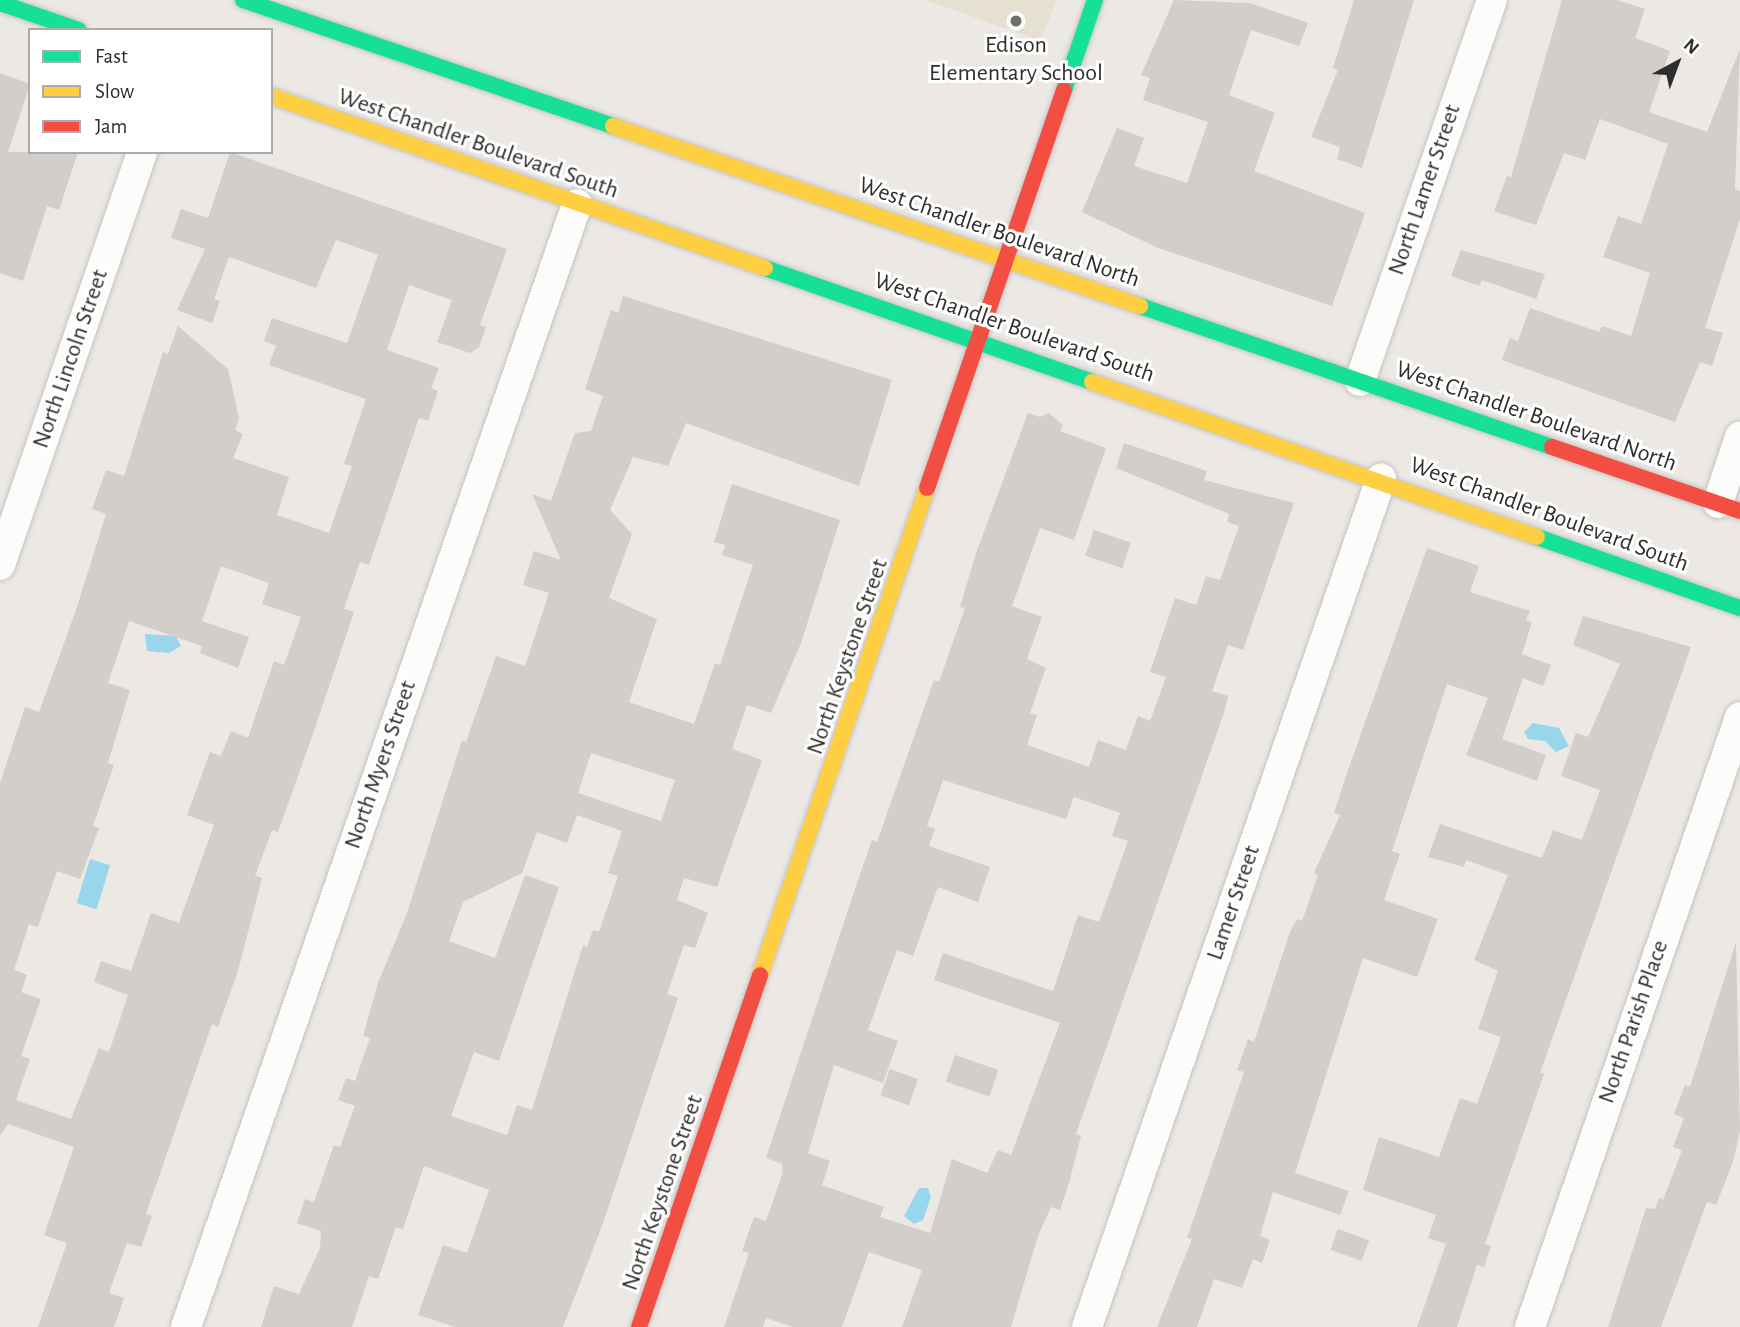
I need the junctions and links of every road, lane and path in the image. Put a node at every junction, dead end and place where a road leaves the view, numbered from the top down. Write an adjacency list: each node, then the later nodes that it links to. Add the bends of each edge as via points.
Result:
1 (243, 0): 9 (main road, West Chandler Boulevard North)
2 (1095, 0): 9 (main road, North Keystone Street)
3 (1492, 0): 11 (street, North Lamer Street)
4 (0, 3): 5 (main road)
5 (73, 28)
6 (273, 97): 8 (main road, West Chandler Boulevard South)
7 (141, 154): 15 (street, North Lincoln Street)
8 (577, 204): 10 (main road, West Chandler Boulevard South); 18 (street, North Myers Street)
9 (1007, 261): 10 (main road, North Keystone Street); 11 (main road, West Chandler Boulevard North)
10 (979, 340): 13 (main road, West Chandler Boulevard South); 19 (main road, North Keystone Street)
11 (1360, 381): 14 (main road, West Chandler Boulevard North)
12 (1740, 437): 14 (street)
13 (1381, 479): 16 (main road, West Chandler Boulevard South); 20 (street, Lamer Street)
14 (1729, 507)
15 (0, 565)
16 (1740, 608)
17 (1740, 717): 21 (street, North Parish Place)
18 (186, 1327)
19 (639, 1327)
20 (1087, 1327)
21 (1530, 1327)

